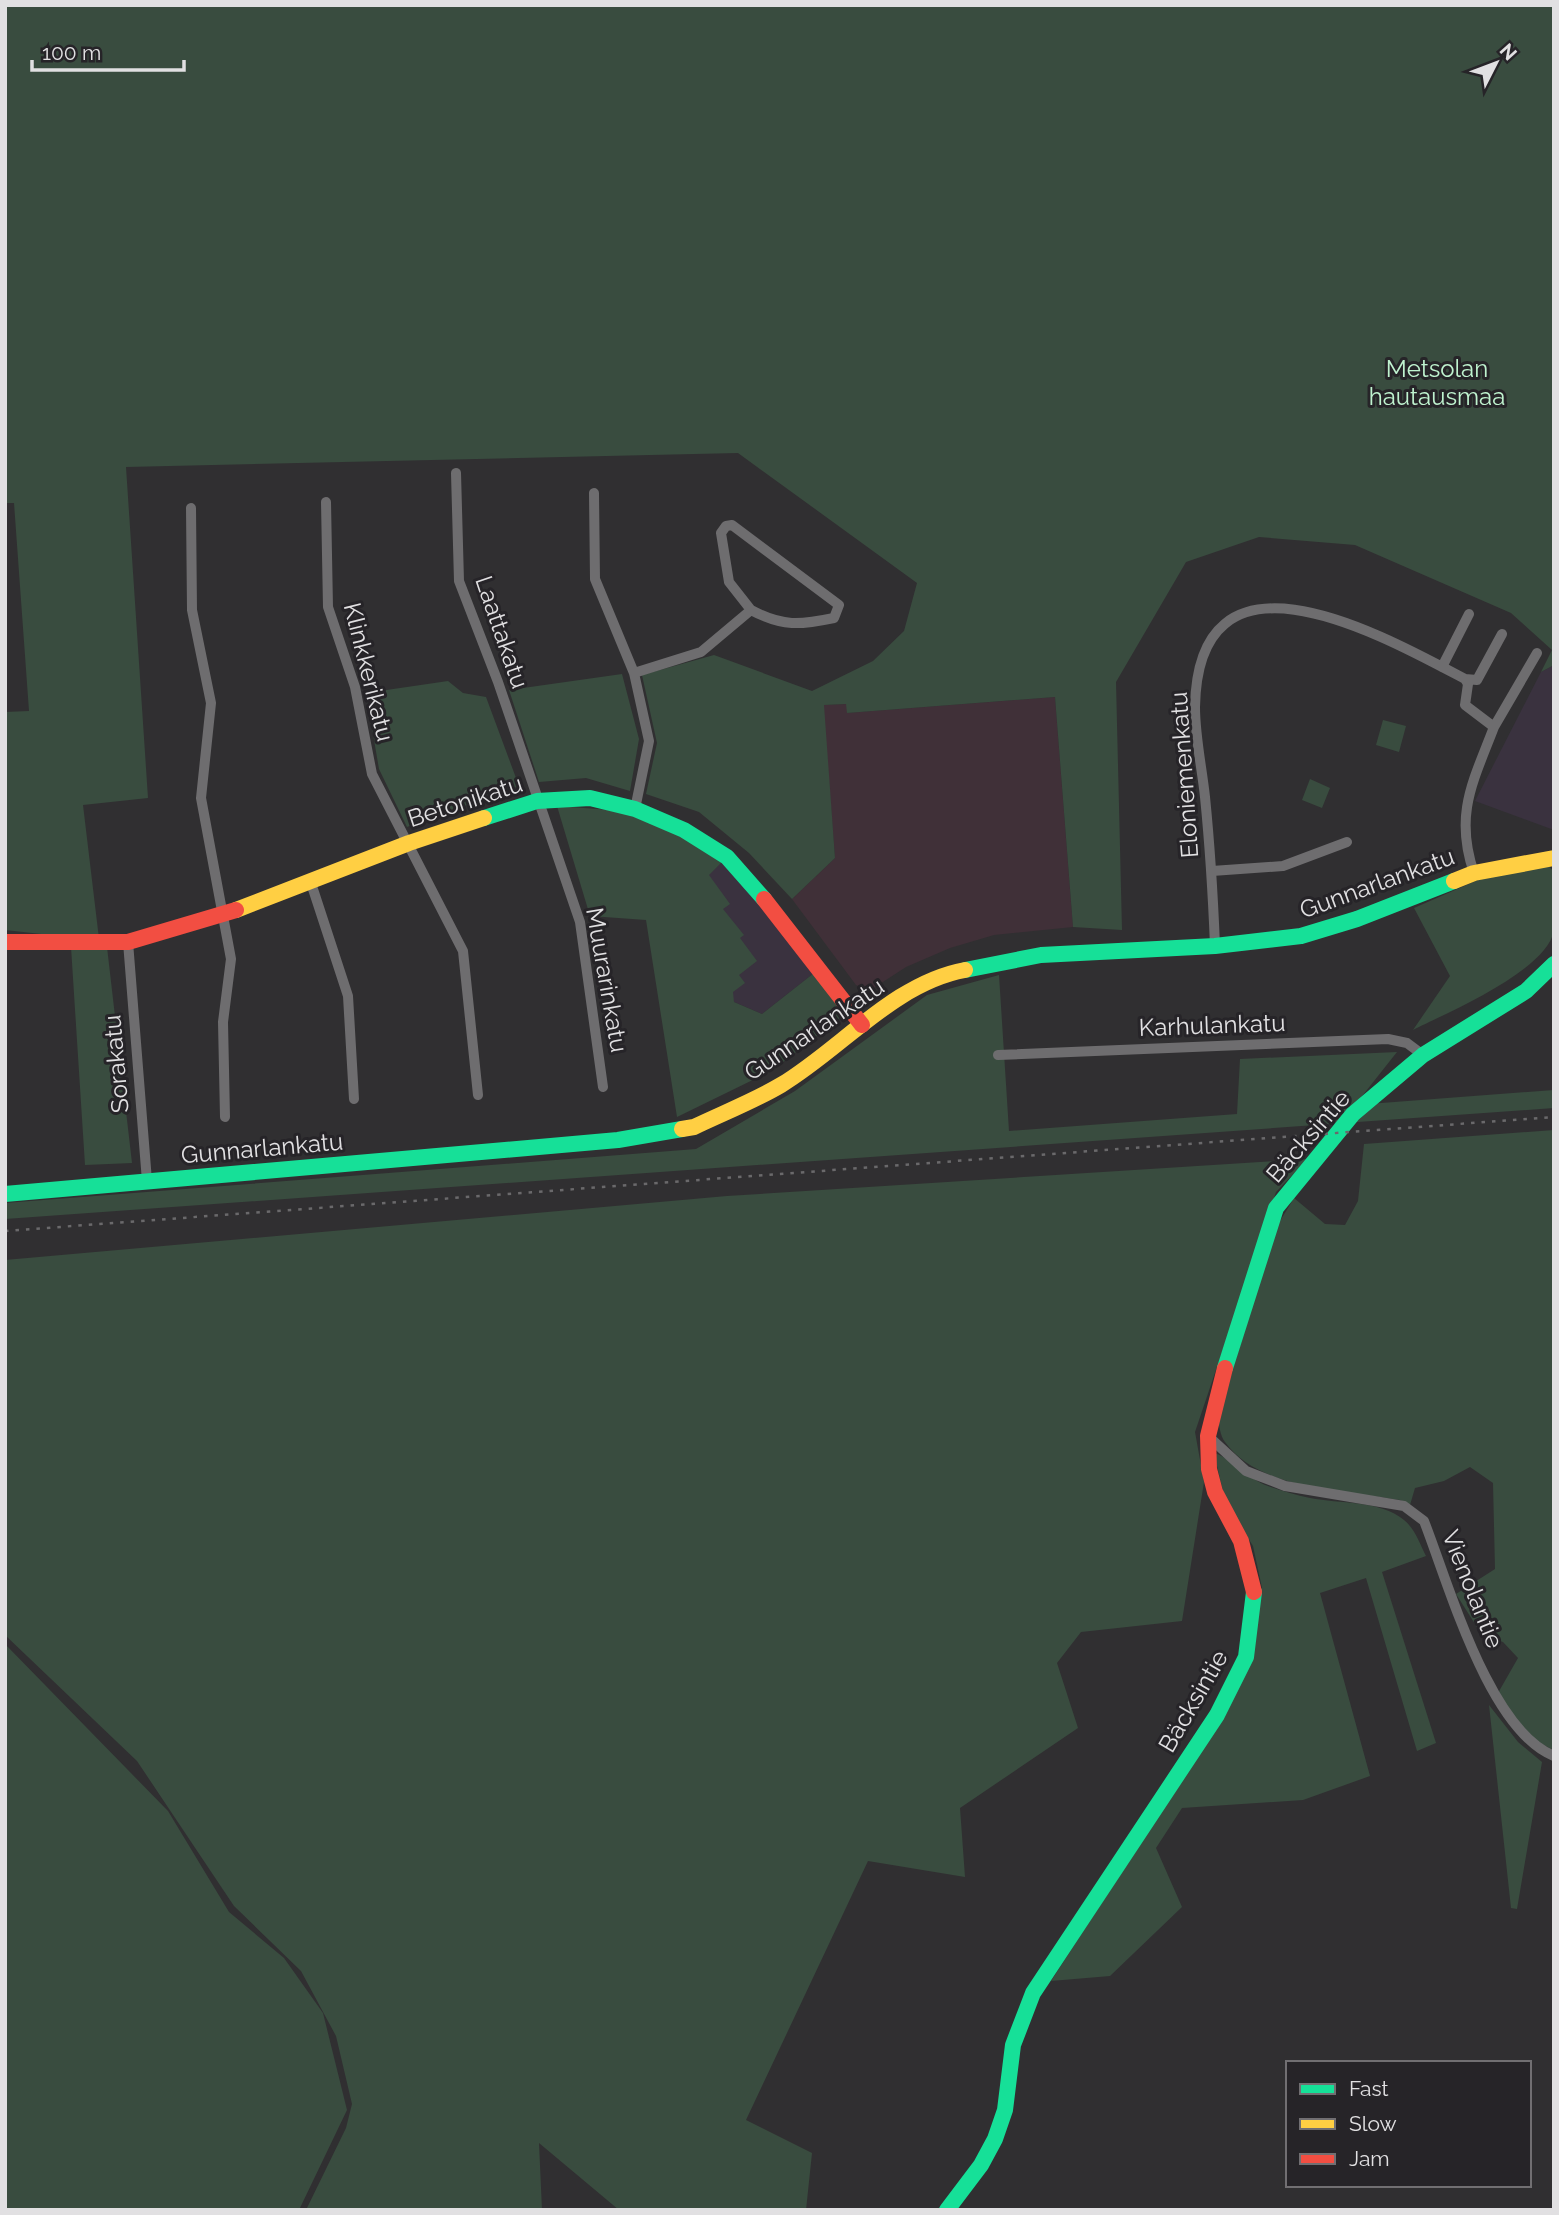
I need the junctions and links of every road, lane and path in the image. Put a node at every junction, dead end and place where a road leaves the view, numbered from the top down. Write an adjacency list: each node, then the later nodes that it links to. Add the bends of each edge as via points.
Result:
1 (456, 473): 13 (street, Laattakatu, via 459,582)
2 (594, 494): 10 (street, via 595,579)
3 (326, 502): 16 (street, Klinkkerikatu, via 328,607 355,687 372,774)
4 (191, 508): 21 (street, via 192,610 211,703 201,797)
5 (751, 610): 5 (street, via 729,582 721,533 726,526 732,525 839,605 834,618 809,623 783,624); 10 (street, via 701,652)
6 (1469, 614): 9 (street)
7 (1502, 634): 11 (street, via 1477,680)
8 (1537, 653): 12 (street)
9 (1442, 667): 11 (street, Eloniemenkatu); 18 (street, Eloniemenkatu, via 1415,651 1316,612 1272,607 1237,615 1222,625 1204,651 1195,708)
10 (634, 673): 14 (street, via 649,741)
11 (1465, 679): 12 (street, via 1465,705)
12 (1494, 727): 19 (street, via 1466,803 1464,834)
13 (537, 801): 14 (street, Betonikatu, via 590,798); 16 (street, Betonikatu); 29 (street, Muurarinkatu, via 580,922)
14 (635, 809): 26 (street, Betonikatu, via 684,830 727,857 782,919)
15 (1347, 842): 18 (street, via 1283,866)
16 (409, 843): 20 (street, Betonikatu); 30 (street, Klinkkerikatu, via 463,951)
17 (1554, 858): 19 (street, Gunnarlankatu)
18 (1212, 871): 24 (street, Eloniemenkatu)
19 (1474, 873): 24 (street, Gunnarlankatu, via 1301,936)
20 (311, 883): 21 (street, Betonikatu); 31 (street, via 348,996)
21 (224, 914): 23 (street, Betonikatu); 32 (street, via 231,960 223,1021)
22 (5, 942): 23 (street, Betonikatu)
23 (128, 942): 33 (street, Sorakatu)
24 (1215, 946): 26 (street, Gunnarlankatu, via 1041,956 965,968 911,991)
25 (1554, 964): 28 (street, Bäcksintie, via 1526,991)
26 (862, 1025): 33 (street, Gunnarlankatu, via 781,1085 686,1129 618,1140)
27 (998, 1055): 28 (street, Karhulankatu, via 1388,1039)
28 (1423, 1055): 35 (street, Bäcksintie, via 1334,1134 1276,1208)
29 (603, 1087)
30 (478, 1096)
31 (354, 1099)
32 (225, 1117)
33 (147, 1181): 34 (street, Gunnarlankatu)
34 (5, 1194)
35 (1208, 1436): 36 (street, Vienolantie, via 1246,1471 1285,1486 1404,1506 1424,1521 1488,1683 1514,1727 1537,1749); 37 (street, Bäcksintie, via 1214,1492 1241,1541 1251,1571 1255,1599 1246,1657 1217,1715 1033,1993 1013,2045 1005,2110 995,2138)
36 (1554, 1756)
37 (947, 2210)

